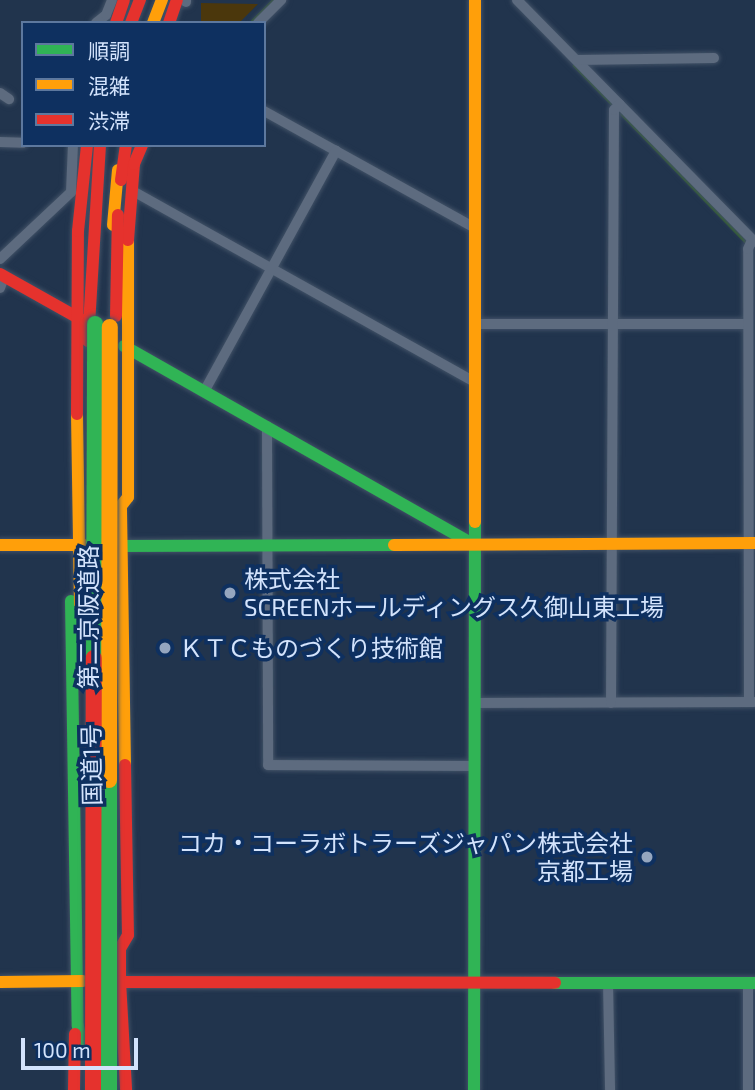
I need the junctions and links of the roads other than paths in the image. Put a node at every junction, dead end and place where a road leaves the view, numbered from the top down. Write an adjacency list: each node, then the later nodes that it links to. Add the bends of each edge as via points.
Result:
1 (112, 0): 9 (street)
2 (124, 0): 10 (main road)
3 (143, 0): 11 (main road); 12 (main road)
4 (162, 0): 13 (main road)
5 (180, 0): 14 (main road); 15 (main road)
6 (281, 0): 16 (street)
7 (475, 0): 33 (main road)
8 (517, 0): 18 (street)
9 (98, 21)
10 (117, 21)
11 (132, 21)
12 (138, 21)
13 (154, 21)
14 (164, 21)
15 (170, 21)
16 (260, 21)
17 (714, 58): 18 (street)
18 (577, 60): 19 (street)
19 (620, 104): 35 (street); 43 (street, via 614,110)
20 (266, 112): 30 (street)
21 (0, 142): 22 (street)
22 (21, 143)
23 (73, 147): 37 (street, via 71,192)
24 (87, 147): 34 (main road)
25 (100, 147): 32 (main road, 国道1号)
26 (106, 147): 83 (main road, 第二京阪道路, bridge, via 95,324)
27 (124, 147): 36 (main road, 国道1号)
28 (124, 147): 84 (main road, 第二京阪道路, bridge, via 112,234 110,327)
29 (139, 147): 31 (main road)
30 (337, 151): 33 (street); 38 (street)
31 (131, 190): 38 (street); 40 (main road)
32 (94, 213): 34 (main road); 41 (main road, 国道1号)
33 (475, 228): 42 (main road)
34 (78, 231): 41 (main road)
35 (753, 241): 44 (street, via 748,249)
36 (115, 251): 40 (main road); 45 (main road, 国道1号)
37 (0, 259)
38 (272, 269): 46 (street); 47 (street)
39 (1, 280): 41 (main road)
40 (126, 317): 45 (main road)
41 (82, 320): 45 (main road); 50 (main road, 国道1号); 51 (main road)
42 (475, 324): 43 (street); 46 (main road)
43 (613, 324): 44 (street); 55 (street)
44 (748, 324): 53 (street)
45 (122, 344): 47 (main road); 49 (main road, 国道1号); 52 (main road, via 128,497)
46 (475, 382): 54 (main road)
47 (205, 390): 48 (main road)
48 (267, 426): 54 (main road); 59 (street)
49 (116, 469): 52 (main road); 58 (main road, 国道1号)
50 (89, 472): 51 (main road); 57 (main road, 国道1号)
51 (76, 489): 57 (main road)
52 (121, 506): 58 (main road)
53 (752, 543): 55 (main road); 65 (street)
54 (473, 544): 55 (main road); 59 (main road); 66 (main road)
55 (612, 544): 64 (street)
56 (0, 545): 57 (main road)
57 (84, 545): 58 (main road); 60 (main road); 63 (main road, 国道1号)
58 (117, 546): 59 (main road); 61 (main road); 62 (main road, 国道1号)
59 (266, 546): 67 (street, via 268,765)
60 (79, 579): 63 (main road); 70 (main road, via 71,601)
61 (124, 602): 62 (main road); 71 (main road, via 128,935)
62 (112, 621): 69 (main road, 国道1号)
63 (89, 632): 68 (main road, 国道1号)
64 (611, 702): 65 (street); 66 (street)
65 (752, 702)
66 (474, 703): 67 (main road)
67 (474, 766): 75 (main road)
68 (89, 907): 70 (main road); 72 (main road, 国道1号)
69 (116, 922): 71 (main road); 74 (main road, 国道1号)
70 (77, 923): 72 (main road)
71 (120, 949): 74 (main road)
72 (83, 981): 73 (main road); 74 (main road); 78 (main road); 80 (main road, 国道1号)
73 (0, 982)
74 (116, 982): 75 (main road); 79 (main road); 81 (main road, 国道1号)
75 (474, 982): 76 (main road); 87 (main road)
76 (608, 982): 77 (main road); 88 (street)
77 (752, 983): 89 (street)
78 (78, 1027): 80 (main road, via 82,1049); 82 (main road)
79 (124, 1032): 81 (main road); 86 (main road)
80 (90, 1054): 83 (main road, 国道1号)
81 (114, 1062): 85 (main road, 国道1号)
82 (74, 1090)
83 (91, 1090)
84 (109, 1090)
85 (114, 1090)
86 (126, 1090)
87 (474, 1090)
88 (610, 1090)
89 (748, 1090)

